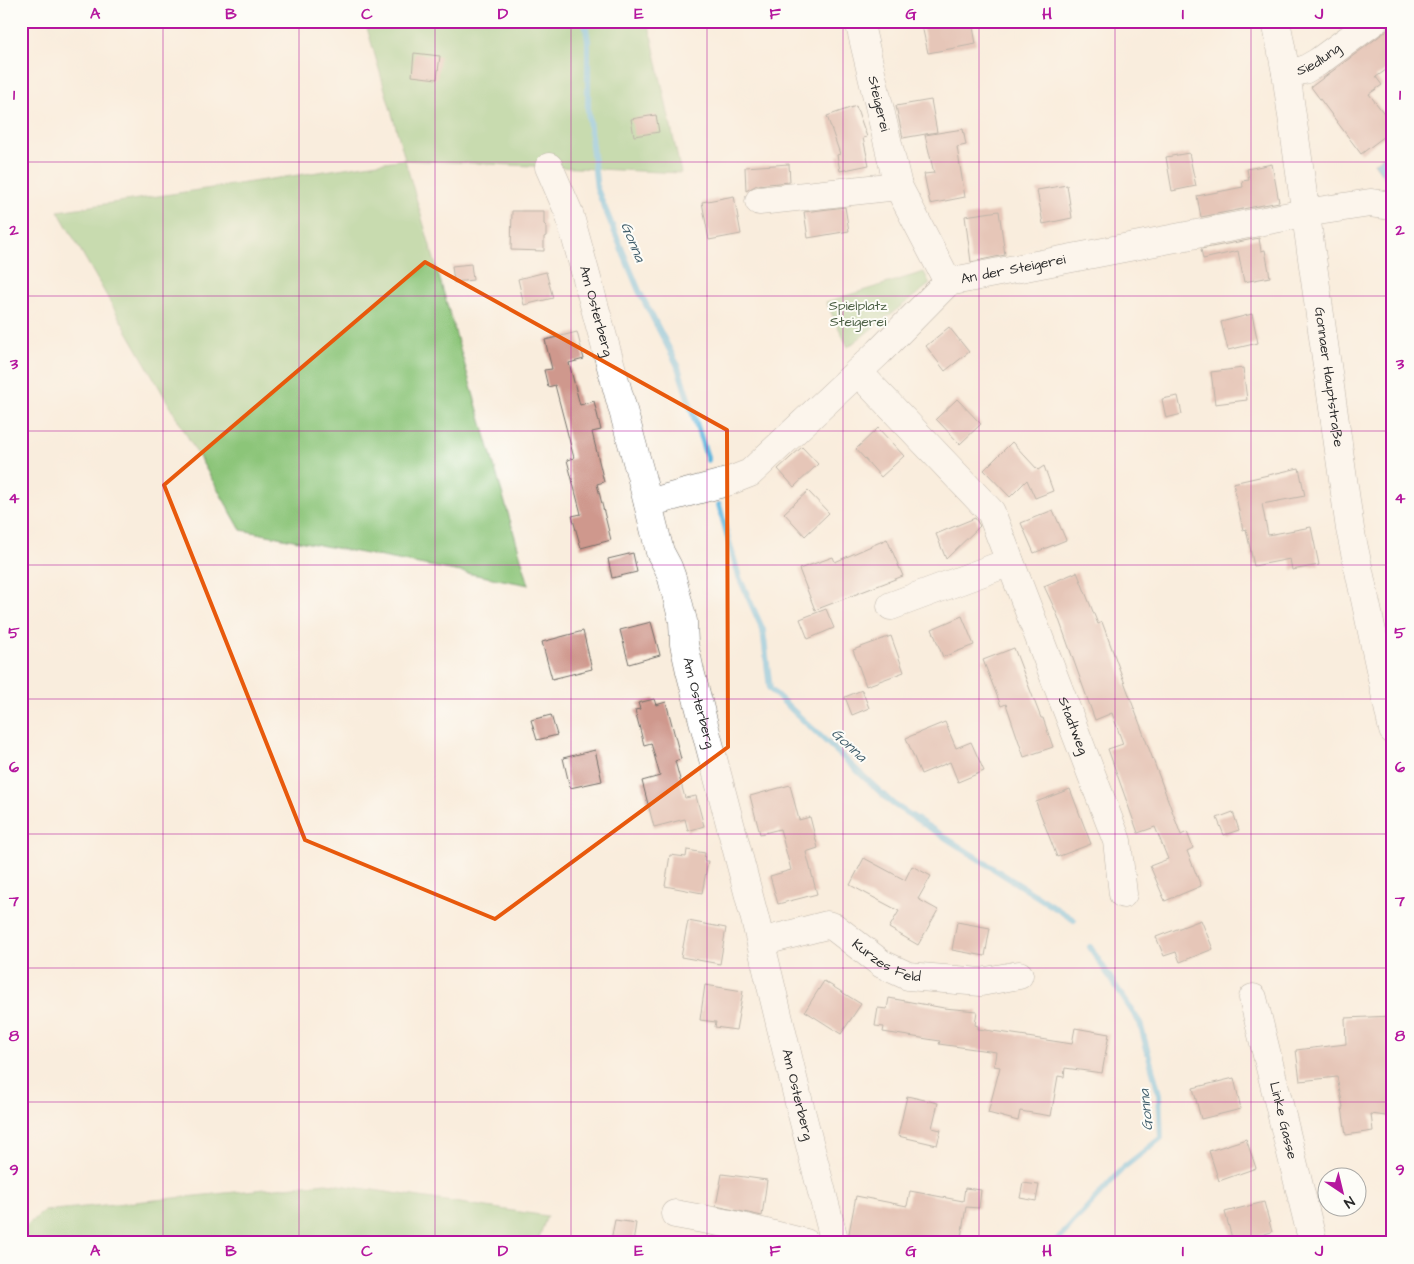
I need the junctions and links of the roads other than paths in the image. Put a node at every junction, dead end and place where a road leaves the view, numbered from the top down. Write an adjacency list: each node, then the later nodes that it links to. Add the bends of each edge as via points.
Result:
1 (859, 21): 6 (street, Steigerei)
2 (1276, 21): 4 (street, Gonnaer Hauptstraße)
3 (1374, 21): 4 (street, Siedlung, via 1318,62 1304,70)
4 (1286, 73): 9 (street, Gonnaer Hauptstraße)
5 (549, 167): 12 (street, Am Osterberg, via 569,213)
6 (898, 186): 7 (street); 10 (street, Steigerei)
7 (758, 201)
8 (1393, 206): 9 (street, An der Steigerei, via 1370,204)
9 (1305, 213): 10 (street, An der Steigerei); 15 (street, Gonnaer Hauptstraße, via 1350,529)
10 (948, 282): 11 (street, An der Steigerei)
11 (858, 372): 12 (street, An der Steigerei, via 750,473); 13 (street, Stadtweg, via 991,512)
12 (648, 503): 17 (street, Am Osterberg, via 683,621 690,671)
13 (1010, 562): 14 (street); 16 (street, Stadtweg, via 1117,840)
14 (891, 606)
15 (1393, 730)
16 (1123, 894)
17 (761, 942): 18 (street, Kurzes Feld, via 827,925 882,964 908,976 981,982); 22 (street, Am Osterberg)
18 (1019, 975)
19 (1253, 998): 23 (street, Linke Gasse)
20 (675, 1214): 21 (street)
21 (806, 1243)
22 (835, 1243)
23 (1313, 1243)

